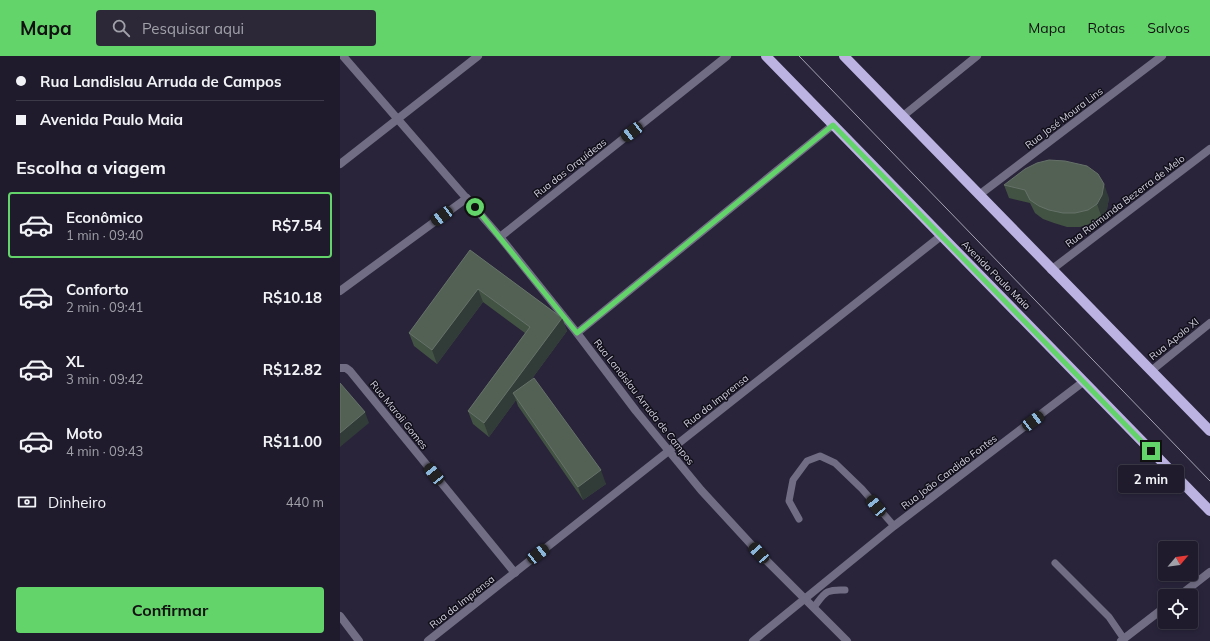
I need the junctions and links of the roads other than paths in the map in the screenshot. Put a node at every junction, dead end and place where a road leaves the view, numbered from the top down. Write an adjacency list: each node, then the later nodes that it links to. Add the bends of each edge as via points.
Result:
1 (343, 56): 9 (street, Rua Landislau Arruda de Campos)
2 (478, 56): 9 (street)
3 (727, 56): 16 (street, Rua das Orquídeas)
4 (766, 56): 10 (main road, Avenida Paulo Maia)
5 (844, 56): 8 (main road)
6 (977, 56): 8 (street)
7 (1162, 56): 13 (street, Rua José Moura Lins)
8 (903, 116): 13 (main road)
9 (398, 119): 12 (street); 14 (street, Rua Landislau Arruda de Campos)
10 (833, 125): 15 (main road, Avenida Paulo Maia); 20 (street)
11 (1210, 149): 17 (street, Rua Raimunda Bezerra de Melo)
12 (340, 164)
13 (979, 195): 17 (main road)
14 (467, 198): 16 (street, Rua Landislau Arruda de Campos); 18 (street)
15 (941, 236): 23 (main road, Avenida Paulo Maia); 25 (street, Rua da Imprensa)
16 (500, 237): 20 (street, Rua Landislau Arruda de Campos)
17 (1051, 270): 22 (main road)
18 (340, 291)
19 (1210, 323): 22 (street, Rua Apolo XI)
20 (577, 333): 25 (street, Rua Landislau Arruda de Campos)
21 (340, 368): 31 (street, Rua Maroli Gomes, via 346,368 353,374)
22 (1151, 371): 24 (main road)
23 (1083, 382): 26 (main road, Avenida Paulo Maia); 28 (street, Rua João Candido Fontes)
24 (1210, 431)
25 (669, 452): 31 (street, Rua da Imprensa); 34 (street, Rua Landislau Arruda de Campos, via 759,553)
26 (1210, 511)
27 (799, 519): 28 (lane, via 789,501 793,480 807,461 820,456 841,468)
28 (894, 526): 34 (street, Rua João Candido Fontes)
29 (1055, 563): 38 (lane, via 1109,617)
30 (1210, 572): 32 (street)
31 (515, 573): 40 (street, Rua da Imprensa)
32 (1188, 589)
33 (845, 590): 35 (lane, via 828,591)
34 (805, 599): 35 (street, Rua Landislau Arruda de Campos); 41 (street, Rua João Candido Fontes)
35 (814, 607): 42 (street, Rua Landislau Arruda de Campos)
36 (1158, 612): 38 (street)
37 (340, 616): 39 (street)
38 (1122, 640)
39 (359, 641)
40 (428, 641)
41 (753, 641)
42 (847, 641)

